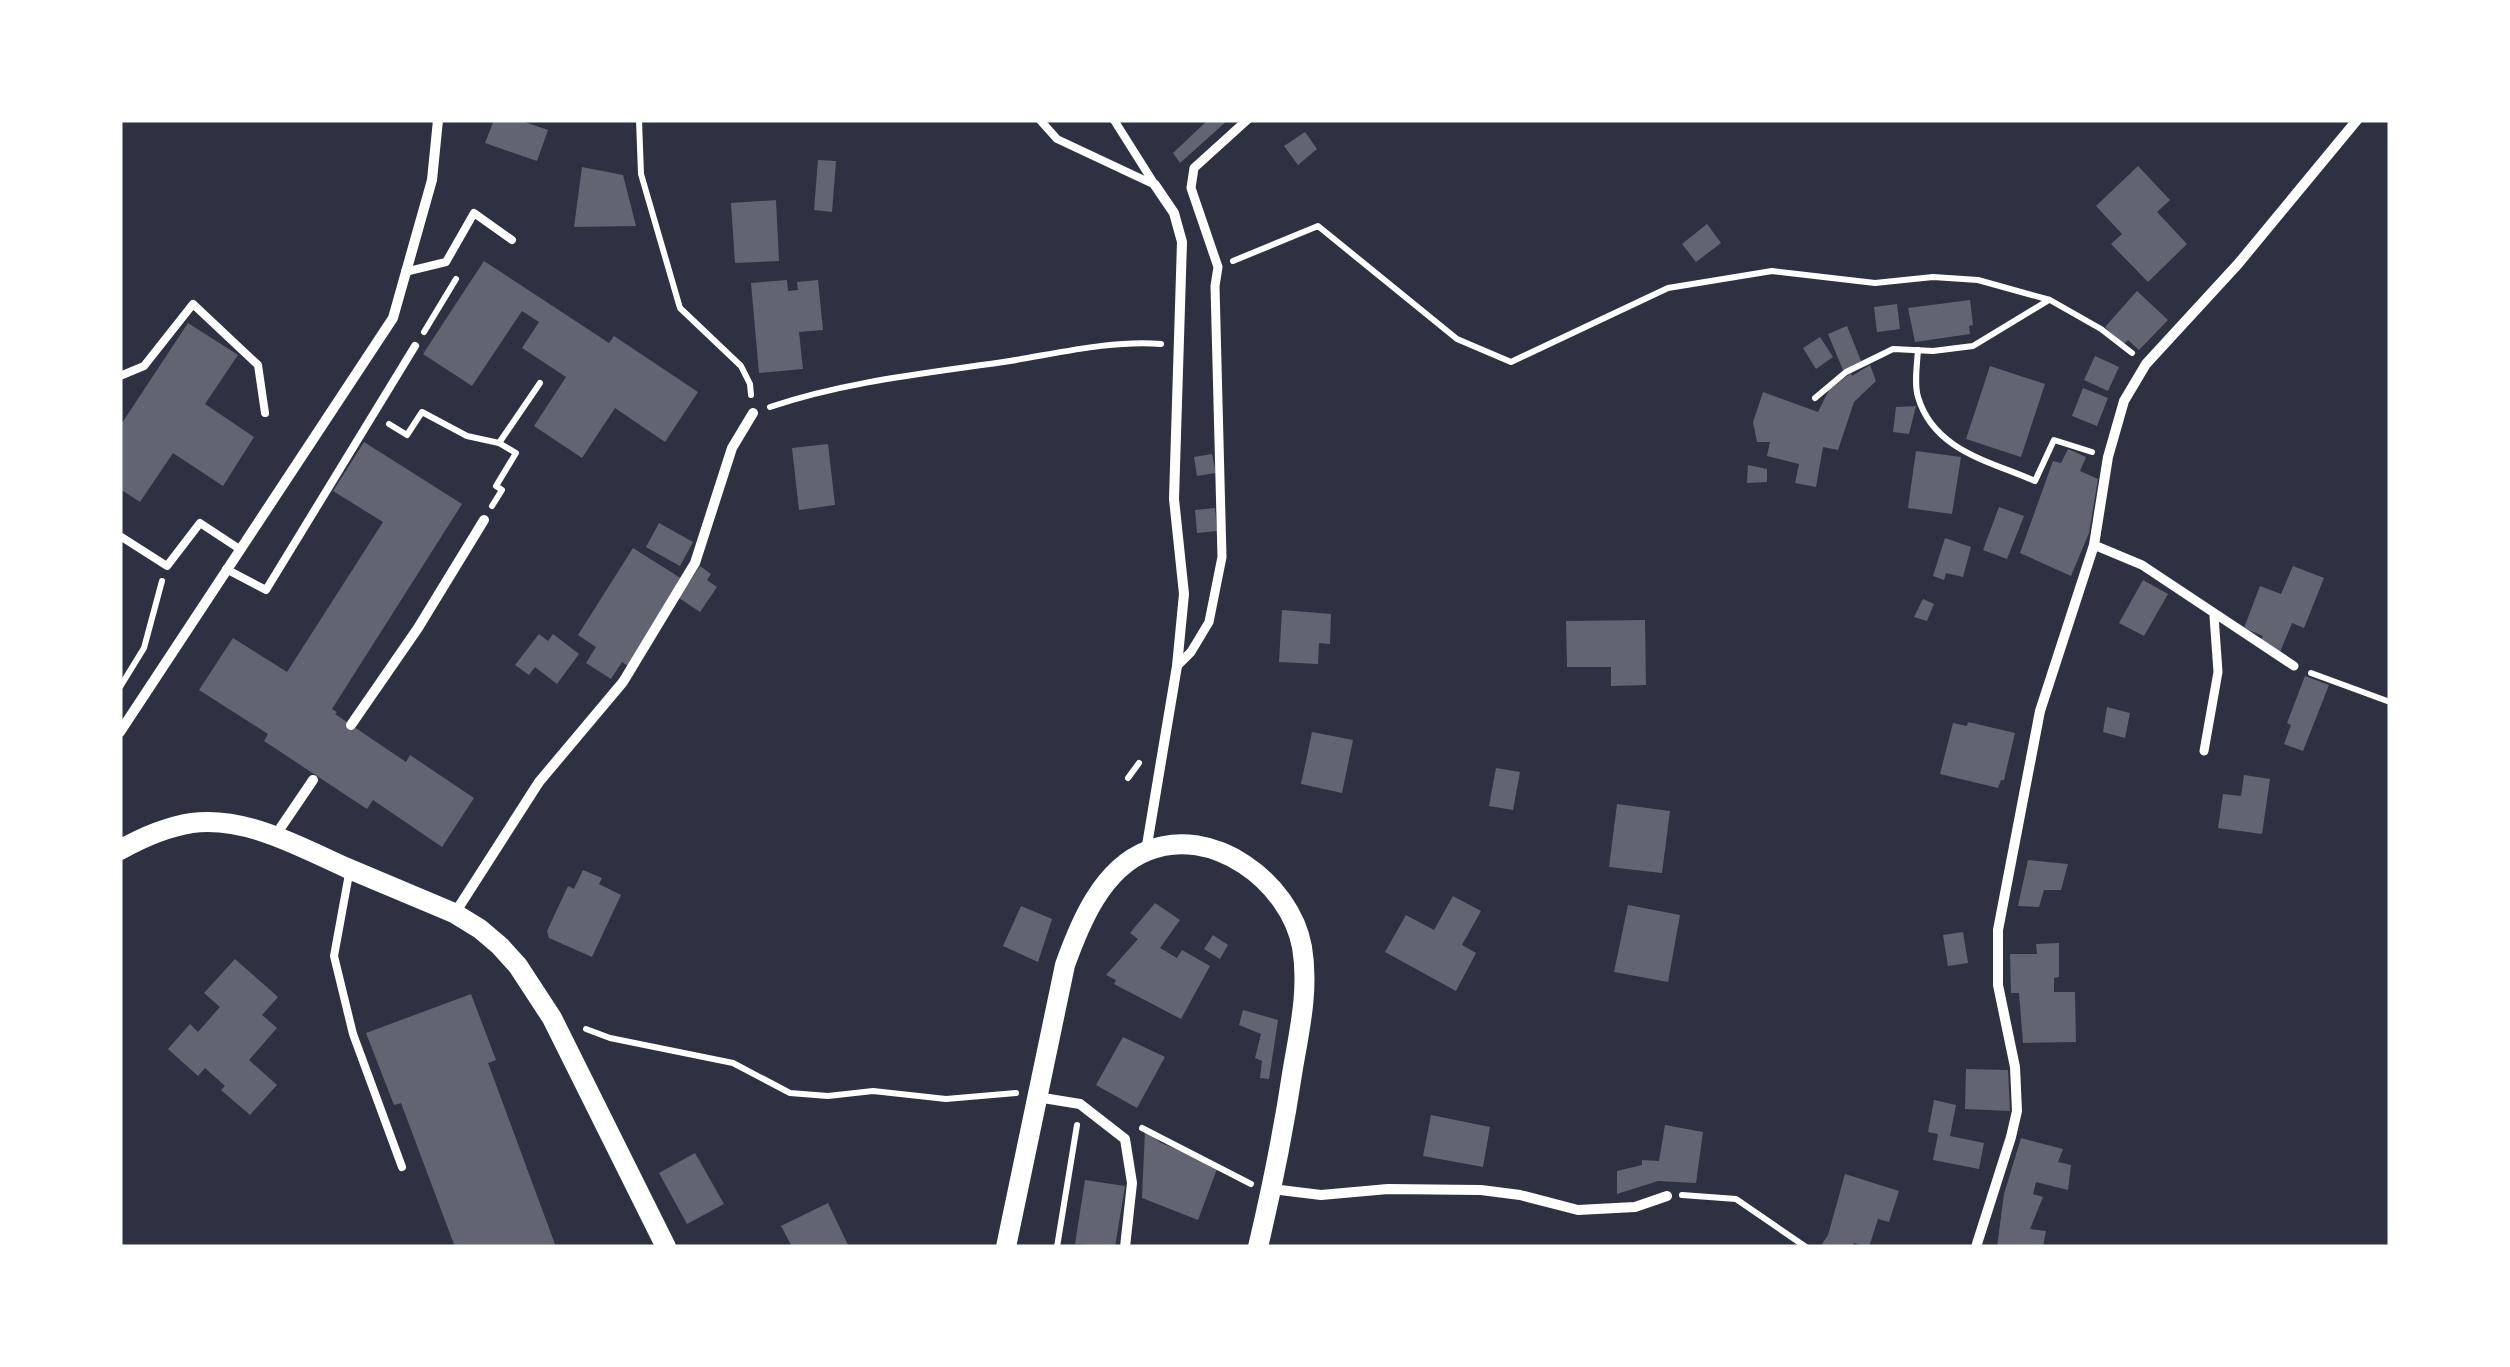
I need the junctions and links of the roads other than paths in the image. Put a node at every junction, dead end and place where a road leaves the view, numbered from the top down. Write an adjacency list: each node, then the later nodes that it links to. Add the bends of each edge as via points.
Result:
1 (438, 120): 8 (street, via 432,180)
2 (1040, 120): 6 (lane, via 1057,139)
3 (1114, 120): 6 (lane)
4 (1247, 120): 19 (street, via 1190,178 1218,267 1222,557 1209,622)
5 (2357, 120): 15 (street, via 2146,364 2124,401)
6 (1156, 185): 19 (street, via 1182,242 1174,499 1184,594)
7 (512, 240): 8 (lane, via 474,213 446,262)
8 (405, 272): 16 (street, via 392,318)
9 (415, 346): 17 (lane, via 266,590)
10 (120, 376): 11 (lane, via 144,366 193,304 258,365)
11 (265, 413)
12 (752, 414): 29 (street, via 732,448 694,564 622,682 539,782)
13 (484, 520): 21 (street)
14 (120, 536): 16 (lane, via 166,566 200,523)
15 (2094, 544): 18 (street, via 2142,566); 38 (street, via 2040,711 1998,930 1998,986 2017,1111)
16 (238, 548): 17 (street)
17 (226, 569): 22 (street)
18 (2214, 616): 20 (street); 23 (street, via 2218,672)
19 (1177, 666): 27 (street)
20 (2294, 666)
21 (351, 725)
22 (120, 732)
23 (2204, 750)
24 (314, 780): 25 (street)
25 (275, 836): 26 (main road, via 196,822); 28 (main road)
26 (120, 850)
27 (1146, 851): 30 (main road, via 1108,882 1080,926 1064,965); 32 (main road, via 1192,846 1243,862 1276,889 1292,916 1305,980)
28 (350, 869): 29 (main road); 31 (lane, via 334,956 353,1034)
29 (454, 914): 34 (main road, via 500,946 552,1018)
30 (1036, 1096): 35 (main road); 36 (street, via 1080,1104 1125,1139 1132,1184)
31 (402, 1167)
32 (1272, 1189): 33 (street, via 1321,1196 1481,1190 1578,1210 1635,1207); 37 (main road)
33 (1666, 1196)
34 (666, 1247)
35 (1006, 1247)
36 (1125, 1247)
37 (1258, 1247)
38 (1976, 1247)

